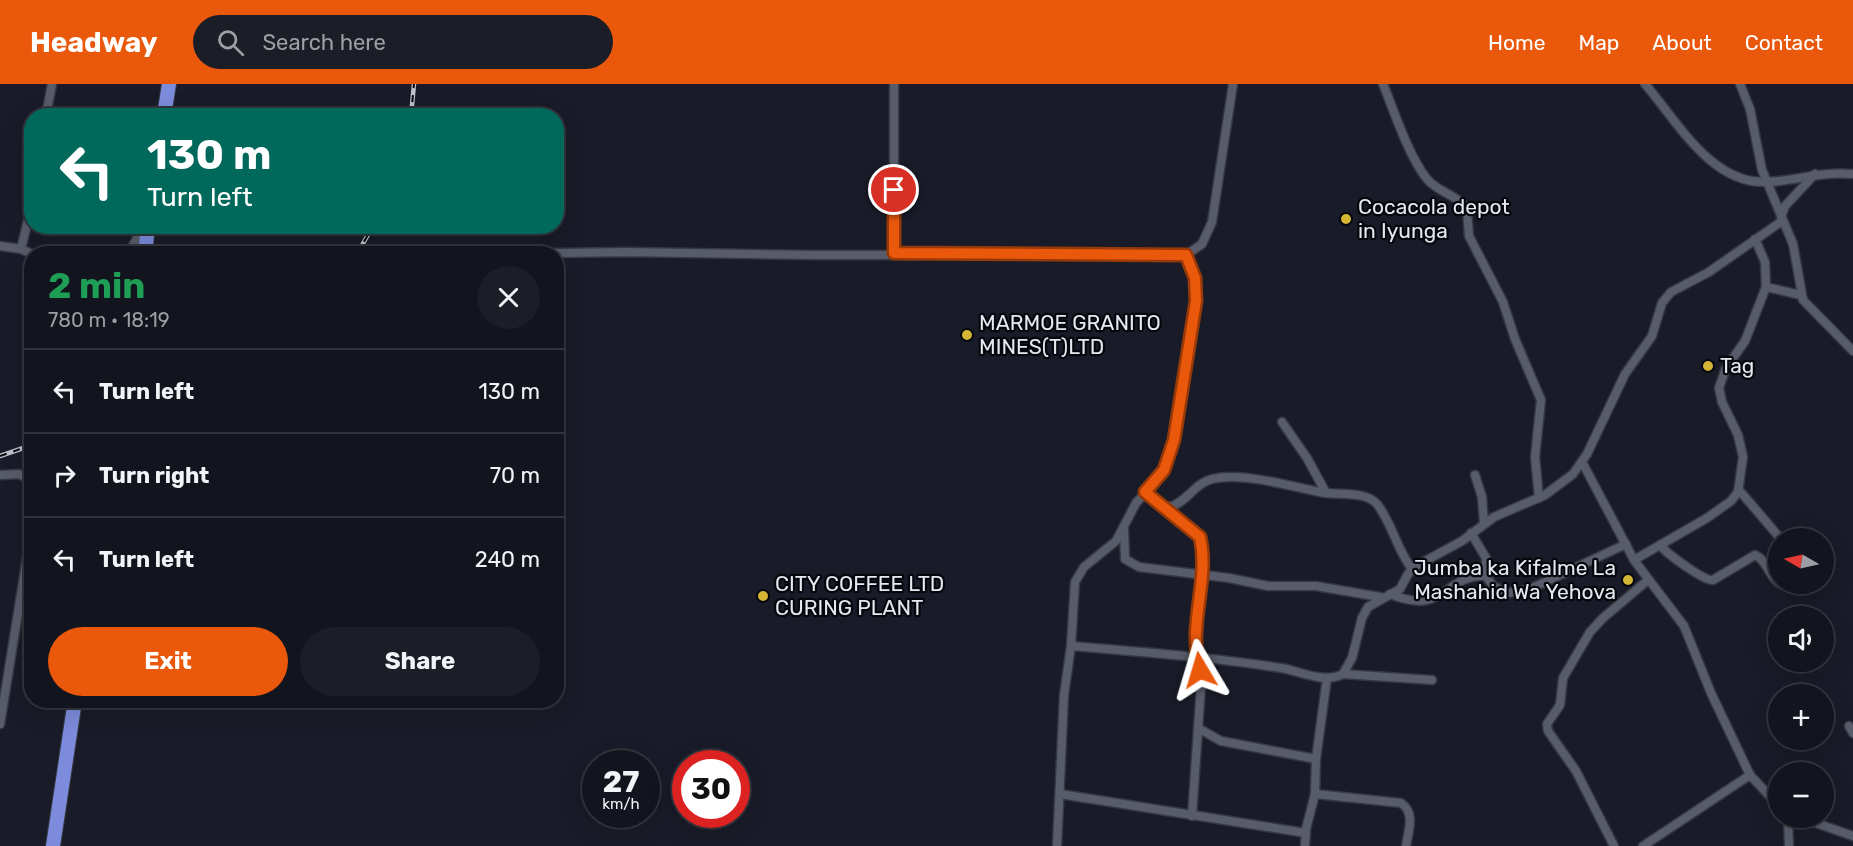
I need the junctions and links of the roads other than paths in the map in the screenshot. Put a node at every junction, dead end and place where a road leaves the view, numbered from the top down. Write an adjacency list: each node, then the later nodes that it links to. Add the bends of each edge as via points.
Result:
1 (52, 84): 8 (street)
2 (168, 84): 9 (highway)
3 (894, 84): 19 (street)
4 (1233, 84): 21 (street, via 1212,222 1202,244)
5 (1383, 84): 33 (street, via 1421,170 1436,188 1467,210 1469,236 1503,302 1540,396 1535,457)
6 (1645, 84): 12 (street, via 1719,169 1736,178)
7 (1740, 84): 12 (street)
8 (48, 108)
9 (165, 108)
10 (1816, 173): 11 (street); 12 (street); 13 (street, via 1785,206)
11 (1853, 174)
12 (1768, 182): 13 (street)
13 (1781, 219): 15 (street); 23 (street, via 1794,248)
14 (25, 234): 17 (street)
15 (1755, 239): 22 (street, via 1765,262); 26 (street, via 1666,297 1653,336 1625,374)
16 (0, 246): 17 (street)
17 (21, 249): 18 (street)
18 (24, 250)
19 (894, 253): 20 (street); 21 (street)
20 (564, 254)
21 (1186, 255): 31 (street, via 1195,278 1196,301 1174,440 1164,470)
22 (1766, 287): 23 (street); 30 (street, via 1745,341 1720,382 1720,396 1742,451)
23 (1801, 295): 24 (street, via 1807,306)
24 (1853, 351)
25 (1282, 422): 32 (street)
26 (1582, 462): 33 (street, via 1560,485); 39 (street)
27 (0, 475): 29 (street)
28 (1475, 475): 35 (street)
29 (24, 478)
30 (1739, 490): 37 (street); 40 (street, via 1716,512)
31 (1145, 492): 34 (street); 36 (street)
32 (1326, 493): 34 (street, via 1282,482 1219,478 1203,483 1174,506); 42 (street, via 1364,497 1376,503)
33 (1539, 498): 35 (street)
34 (1162, 507): 45 (street, via 1199,535)
35 (1484, 523): 38 (street)
36 (1124, 528): 45 (street, via 1124,555 1129,563); 50 (street, via 1111,547 1077,577)
37 (1771, 528)
38 (1471, 533): 42 (street); 46 (street, via 1486,558)
39 (1626, 544): 41 (street); 46 (street, via 1521,591 1501,590)
40 (1660, 545): 41 (street); 43 (street, via 1671,558 1706,580 1713,580 1755,555)
41 (1634, 560): 47 (street)
42 (1412, 569): 48 (street, via 1400,589)
43 (1768, 569)
44 (24, 573): 55 (street)
45 (1201, 574): 49 (street, via 1268,586 1316,586); 51 (street)
46 (1486, 576): 48 (street, via 1462,581 1422,602)
47 (1648, 580): 60 (street, via 1684,626); 73 (street, via 1590,632 1563,678 1560,705 1547,724)
48 (1390, 594): 49 (street)
49 (1381, 597): 52 (street, via 1365,611 1353,658)
50 (1071, 646): 51 (street); 61 (street, via 1064,695)
51 (1195, 656): 53 (street); 58 (street, via 1201,680)
52 (1343, 674): 53 (street); 54 (street)
53 (1327, 678): 59 (street)
54 (1432, 680)
55 (1, 705): 57 (street)
56 (74, 708): 69 (highway)
57 (0, 724)
58 (1198, 728): 59 (street, via 1221,741); 64 (street)
59 (1316, 759): 62 (street)
60 (1750, 775): 63 (street); 74 (street)
61 (1060, 794): 64 (street); 70 (street)
62 (1315, 794): 67 (street); 72 (street, via 1401,803 1410,819)
63 (1768, 794)
64 (1192, 816): 67 (street)
65 (1789, 828): 75 (street)
66 (1830, 828): 68 (street)
67 (1305, 833): 71 (street)
68 (1853, 836)
69 (53, 846)
70 (1057, 846)
71 (1305, 846)
72 (1406, 846)
73 (1614, 846)
74 (1643, 846)
75 (1789, 846)

